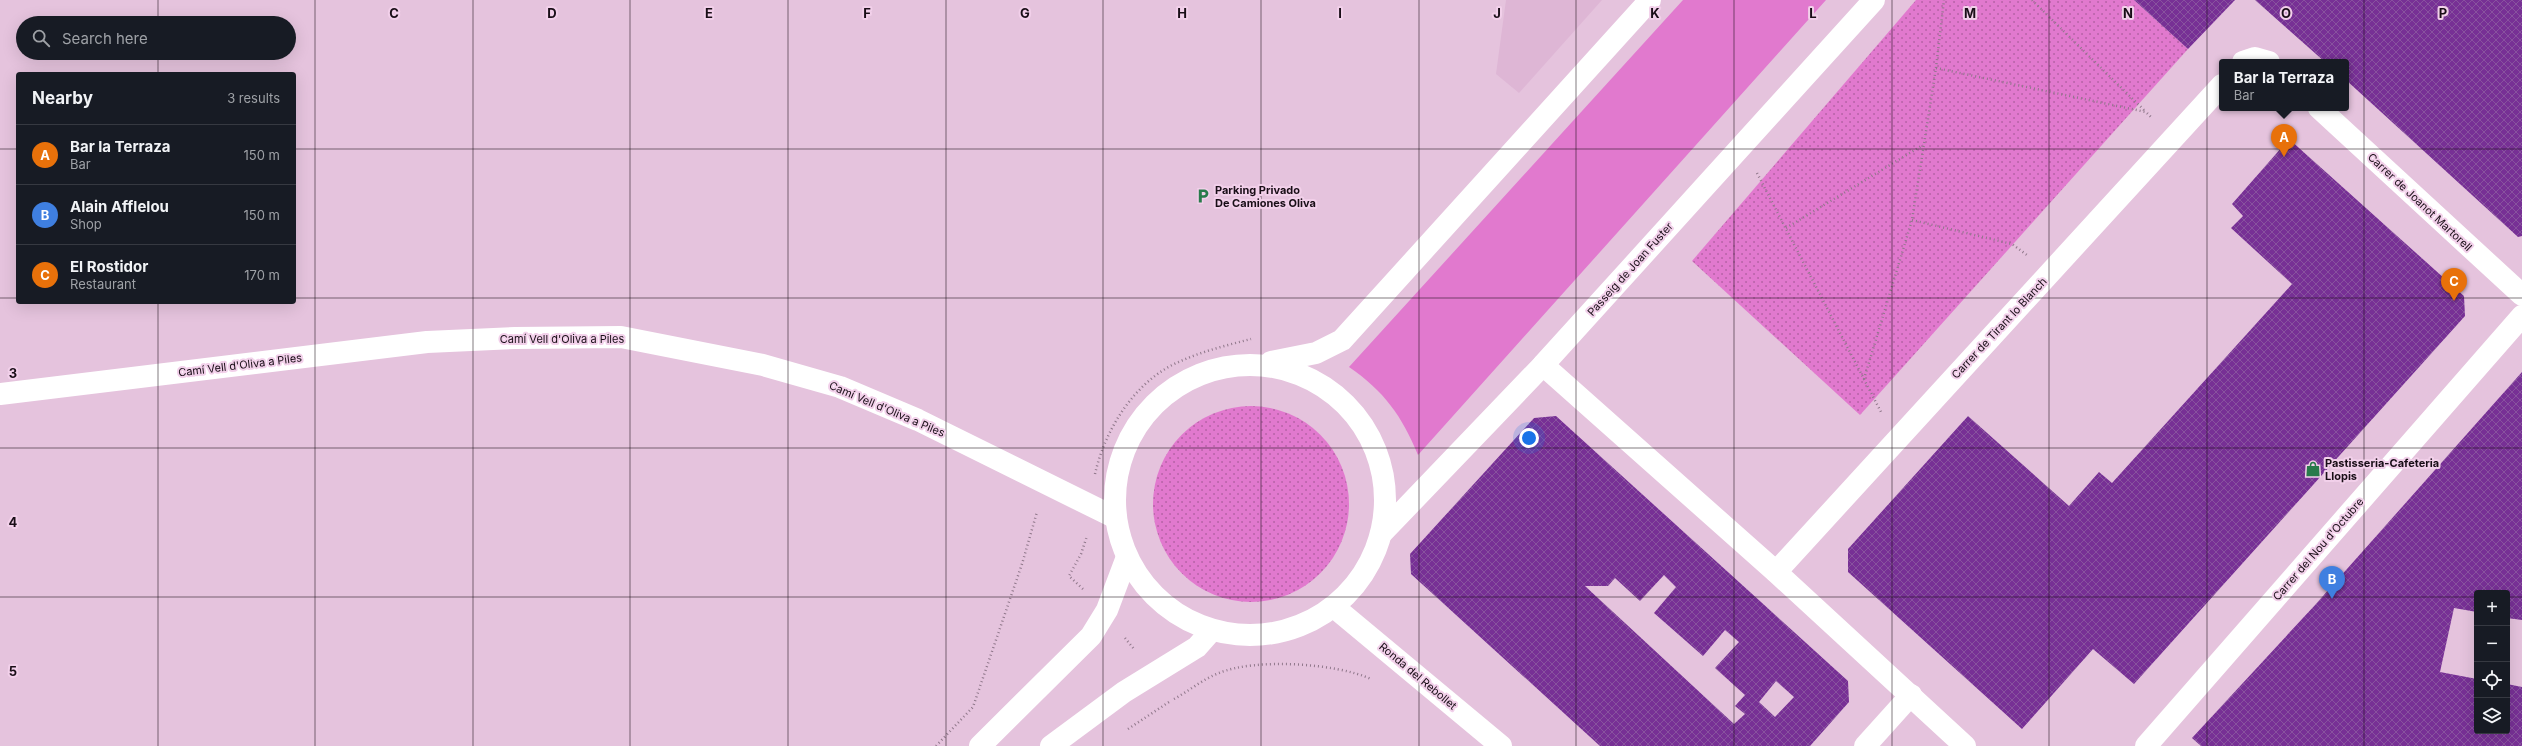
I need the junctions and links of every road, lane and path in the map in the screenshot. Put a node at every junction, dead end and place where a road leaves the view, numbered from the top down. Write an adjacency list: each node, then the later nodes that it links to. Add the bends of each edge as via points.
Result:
1 (1650, 0): 17 (street, via 1342,340 1316,353)
2 (1874, 0): 10 (street, Passeig de Joan Fuster)
3 (1944, 0): 5 (path)
4 (2032, 0): 8 (path)
5 (1936, 68): 8 (path); 11 (path)
6 (2219, 88): 9 (street, Carrer de Tirant lo Blanch)
7 (2322, 111): 15 (street, Carrer de Joanot Martorell)
8 (2146, 112): 9 (path)
9 (2173, 138): 14 (street, Carrer de Tirant lo Blanch)
10 (1742, 145): 13 (path); 18 (street, Passeig de Joan Fuster)
11 (1923, 145): 12 (path); 13 (path)
12 (1912, 220): 14 (path, via 2012,244); 19 (path)
13 (1786, 228): 19 (path)
14 (2050, 274): 21 (street, Carrer de Tirant lo Blanch)
15 (2522, 295)
16 (2522, 316): 38 (street, Carrer del Nou d'Octubre)
17 (1260, 364): 23 (street, via 1220,367 1189,379 1151,406 1128,439 1116,478); 24 (street, via 1299,372 1333,392 1361,420 1378,456 1386,495)
18 (1543, 365): 24 (street, Passeig de Joan Fuster); 26 (street)
19 (1864, 379): 21 (path)
20 (0, 394): 22 (street, Camí Vell d'Oliva a Piles, via 427,342 622,337 763,364 840,387 918,420)
21 (1896, 441): 26 (street, Carrer de Tirant lo Blanch)
22 (1046, 482): 23 (street, Camí Vell d'Oliva a Piles); 32 (path, via 1022,564 973,707)
23 (1116, 518): 25 (street, via 1119,538)
24 (1381, 534): 27 (street, via 1371,561 1355,586)
25 (1127, 558): 28 (street, via 1148,589 1177,615); 33 (street, via 1107,610 1091,636)
26 (1776, 572): 30 (street)
27 (1334, 606): 28 (street, via 1297,628 1254,636); 35 (street, Ronda del Rebollet)
28 (1212, 630): 34 (street, via 1196,647 1124,692)
29 (1377, 682): 31 (path, via 1347,671 1318,666 1254,666 1219,672)
30 (1911, 695): 36 (street); 37 (street)
31 (1170, 701)
32 (936, 746)
33 (980, 746)
34 (1051, 746)
35 (1501, 746)
36 (1865, 746)
37 (1964, 746)
38 (2146, 746)

